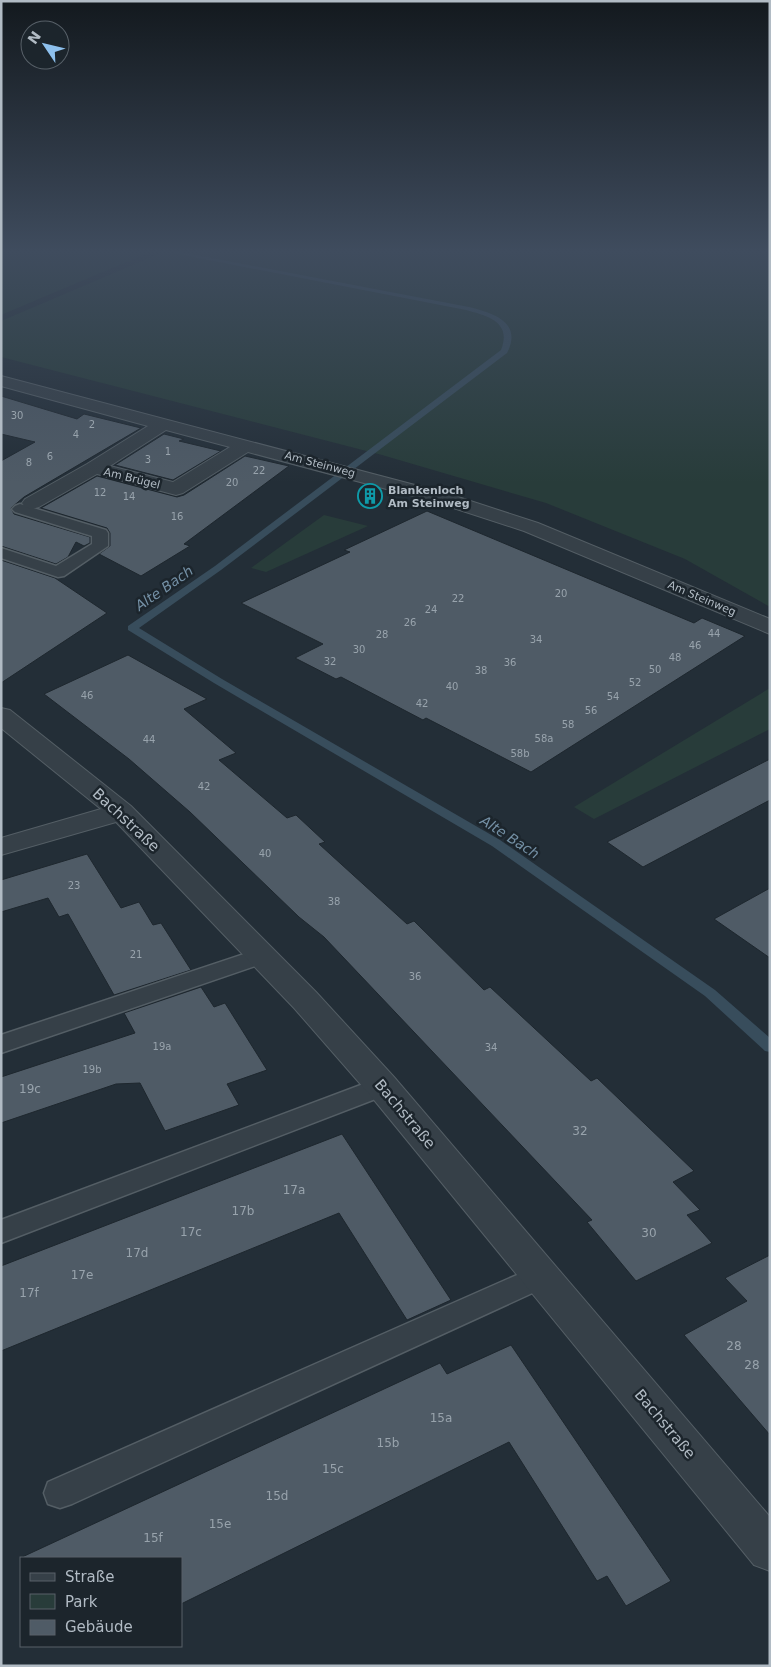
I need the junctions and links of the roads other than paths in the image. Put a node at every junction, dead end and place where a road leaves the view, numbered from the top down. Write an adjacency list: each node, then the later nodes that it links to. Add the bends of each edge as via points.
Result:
1 (1, 381): 2 (street, Am Steinweg)
2 (163, 424): 3 (street, Am Steinweg); 4 (street, Am Brügel)
3 (247, 445): 4 (street, Am Brügel, via 176,489); 7 (street, Am Steinweg, via 361,475 531,527)
4 (94, 468): 5 (street, Am Brügel)
5 (20, 508): 6 (lane, via 100,533 100,546 58,572)
6 (1, 553)
7 (770, 627)
8 (1, 714): 9 (street, Bachstraße)
9 (122, 812): 10 (street); 11 (street, Bachstraße)
10 (1, 847)
11 (262, 956): 12 (lane); 13 (street, Bachstraße)
12 (1, 1044)
13 (382, 1086): 14 (lane); 15 (street, Bachstraße)
14 (1, 1232)
15 (542, 1276): 16 (lane); 17 (street, Bachstraße)
16 (60, 1493)
17 (770, 1550)

